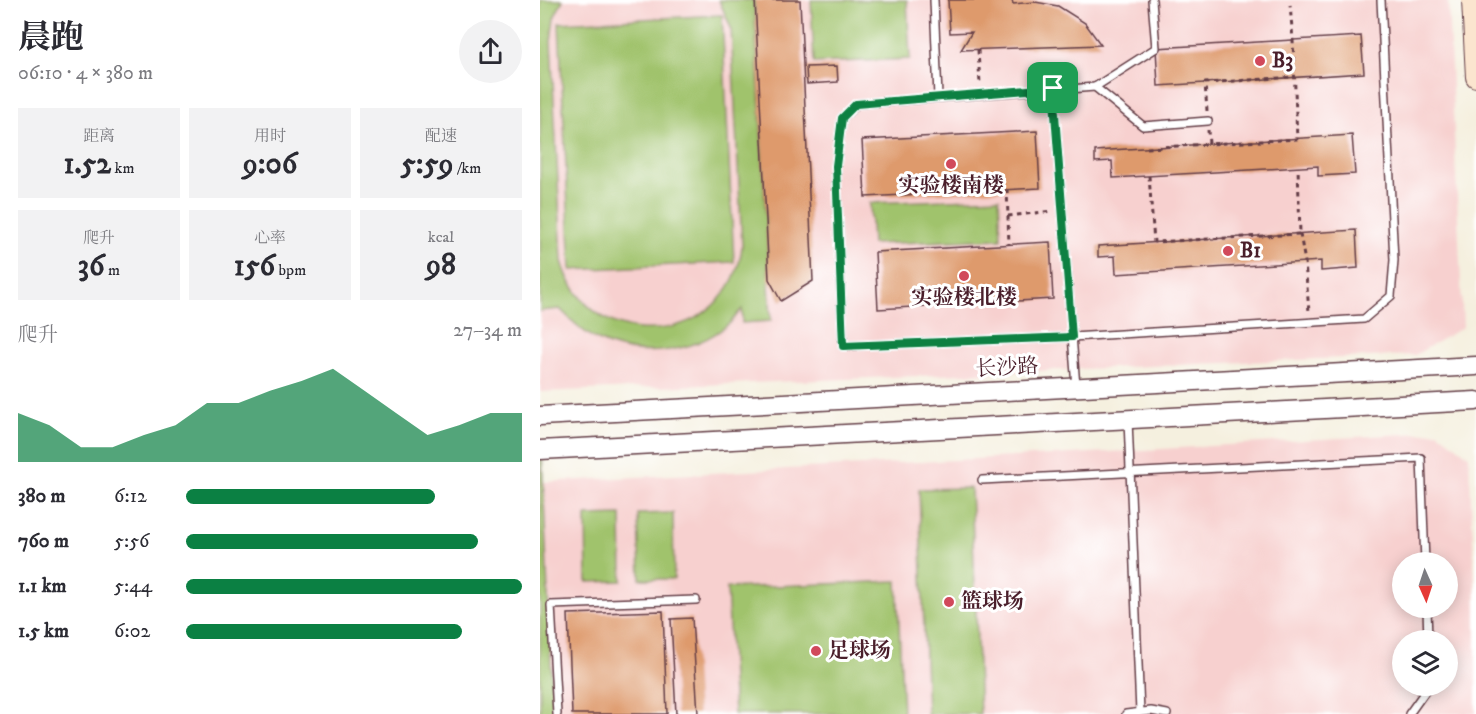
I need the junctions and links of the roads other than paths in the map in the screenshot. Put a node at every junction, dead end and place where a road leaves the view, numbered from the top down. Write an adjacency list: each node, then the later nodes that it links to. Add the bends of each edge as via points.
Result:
1 (934, 0): 8 (lane)
2 (1152, 0): 6 (lane, via 1156,48)
3 (1381, 0): 10 (lane, via 1394,260 1391,296 1364,319)
4 (1472, 0): 5 (main road)
5 (1476, 77)
6 (1095, 87): 7 (lane); 9 (lane, via 1143,126)
7 (1053, 88): 8 (lane); 10 (lane)
8 (938, 97): 10 (lane, via 856,104 842,118 836,166 843,346)
9 (1208, 121)
10 (1072, 337): 12 (lane)
11 (1476, 366): 12 (street, 长沙路)
12 (1076, 387): 14 (street, 长沙路)
13 (1476, 401): 15 (street)
14 (540, 416)
15 (1128, 419): 16 (street); 17 (lane)
16 (540, 450)
17 (1130, 473): 18 (lane); 19 (lane, via 1421,458); 22 (lane)
18 (982, 480)
19 (1425, 552)
20 (696, 600): 23 (lane, via 551,605)
21 (1422, 696): 26 (lane)
22 (1140, 712): 24 (lane); 25 (lane)
23 (557, 714)
24 (1126, 714)
25 (1167, 714)
26 (1409, 714)

